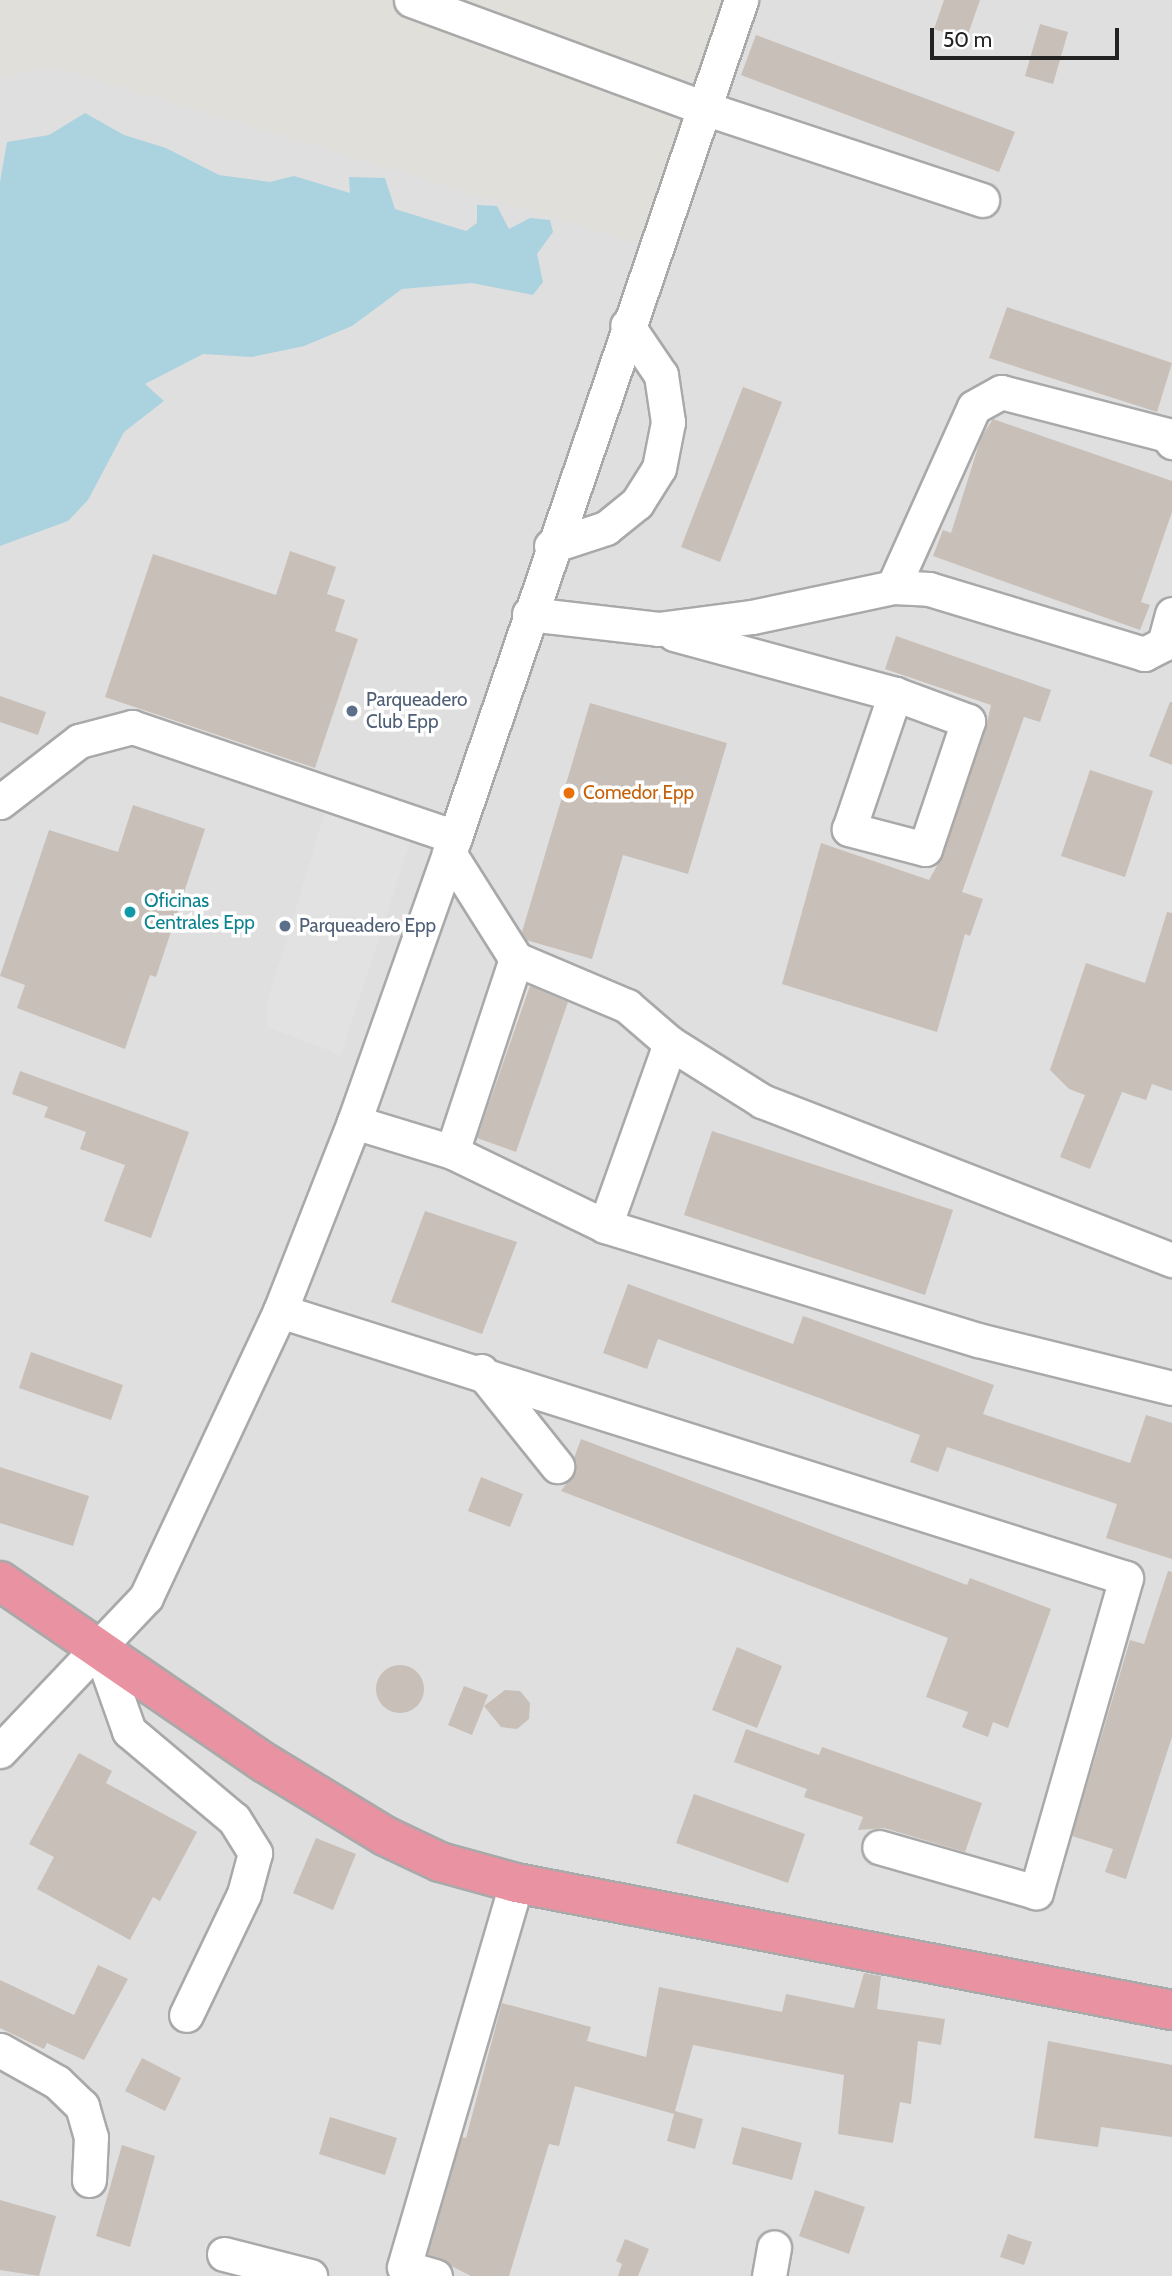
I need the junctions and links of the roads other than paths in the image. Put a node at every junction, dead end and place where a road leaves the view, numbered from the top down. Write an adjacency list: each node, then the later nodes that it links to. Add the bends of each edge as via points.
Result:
1 (411, 0): 3 (street)
2 (738, 1): 3 (street)
3 (704, 107): 4 (street); 5 (street)
4 (982, 200)
5 (627, 325): 7 (street); 7 (street, via 661,375 668,422 659,468 637,503 606,528)
6 (1170, 436): 8 (street, via 1001,393 974,407)
7 (551, 546): 9 (street)
8 (894, 587): 10 (street, via 960,595 1144,654 1164,644); 11 (street, via 752,617)
9 (529, 614): 11 (street); 14 (street)
10 (1172, 614)
11 (658, 629): 12 (street)
12 (895, 694): 12 (street, via 968,721 925,849 849,829)
13 (0, 802): 14 (street, via 79,741 132,727)
14 (452, 845): 15 (street); 17 (street)
15 (516, 960): 16 (street, via 627,1006); 18 (street)
16 (670, 1043): 19 (street); 20 (street, via 762,1101)
17 (354, 1122): 18 (street); 21 (street)
18 (452, 1152): 19 (street)
19 (605, 1226): 23 (street, via 978,1340)
20 (1172, 1260)
21 (280, 1311): 22 (street); 26 (street, via 146,1597)
22 (481, 1371): 24 (street); 28 (street, via 1126,1578 1035,1892)
23 (1172, 1388)
24 (556, 1466)
25 (0, 1581): 26 (highway)
26 (100, 1649): 27 (street); 29 (highway, via 265,1763 385,1836 440,1862); 31 (street, via 129,1731 234,1819 255,1853 244,1894)
27 (0, 1751)
28 (879, 1847)
29 (516, 1883): 30 (highway); 35 (street)
30 (1172, 2010)
31 (186, 2015)
32 (0, 2050): 33 (street, via 57,2082 82,2106 91,2137)
33 (89, 2180)
34 (224, 2254): 36 (street)
35 (414, 2273)
36 (310, 2276)

